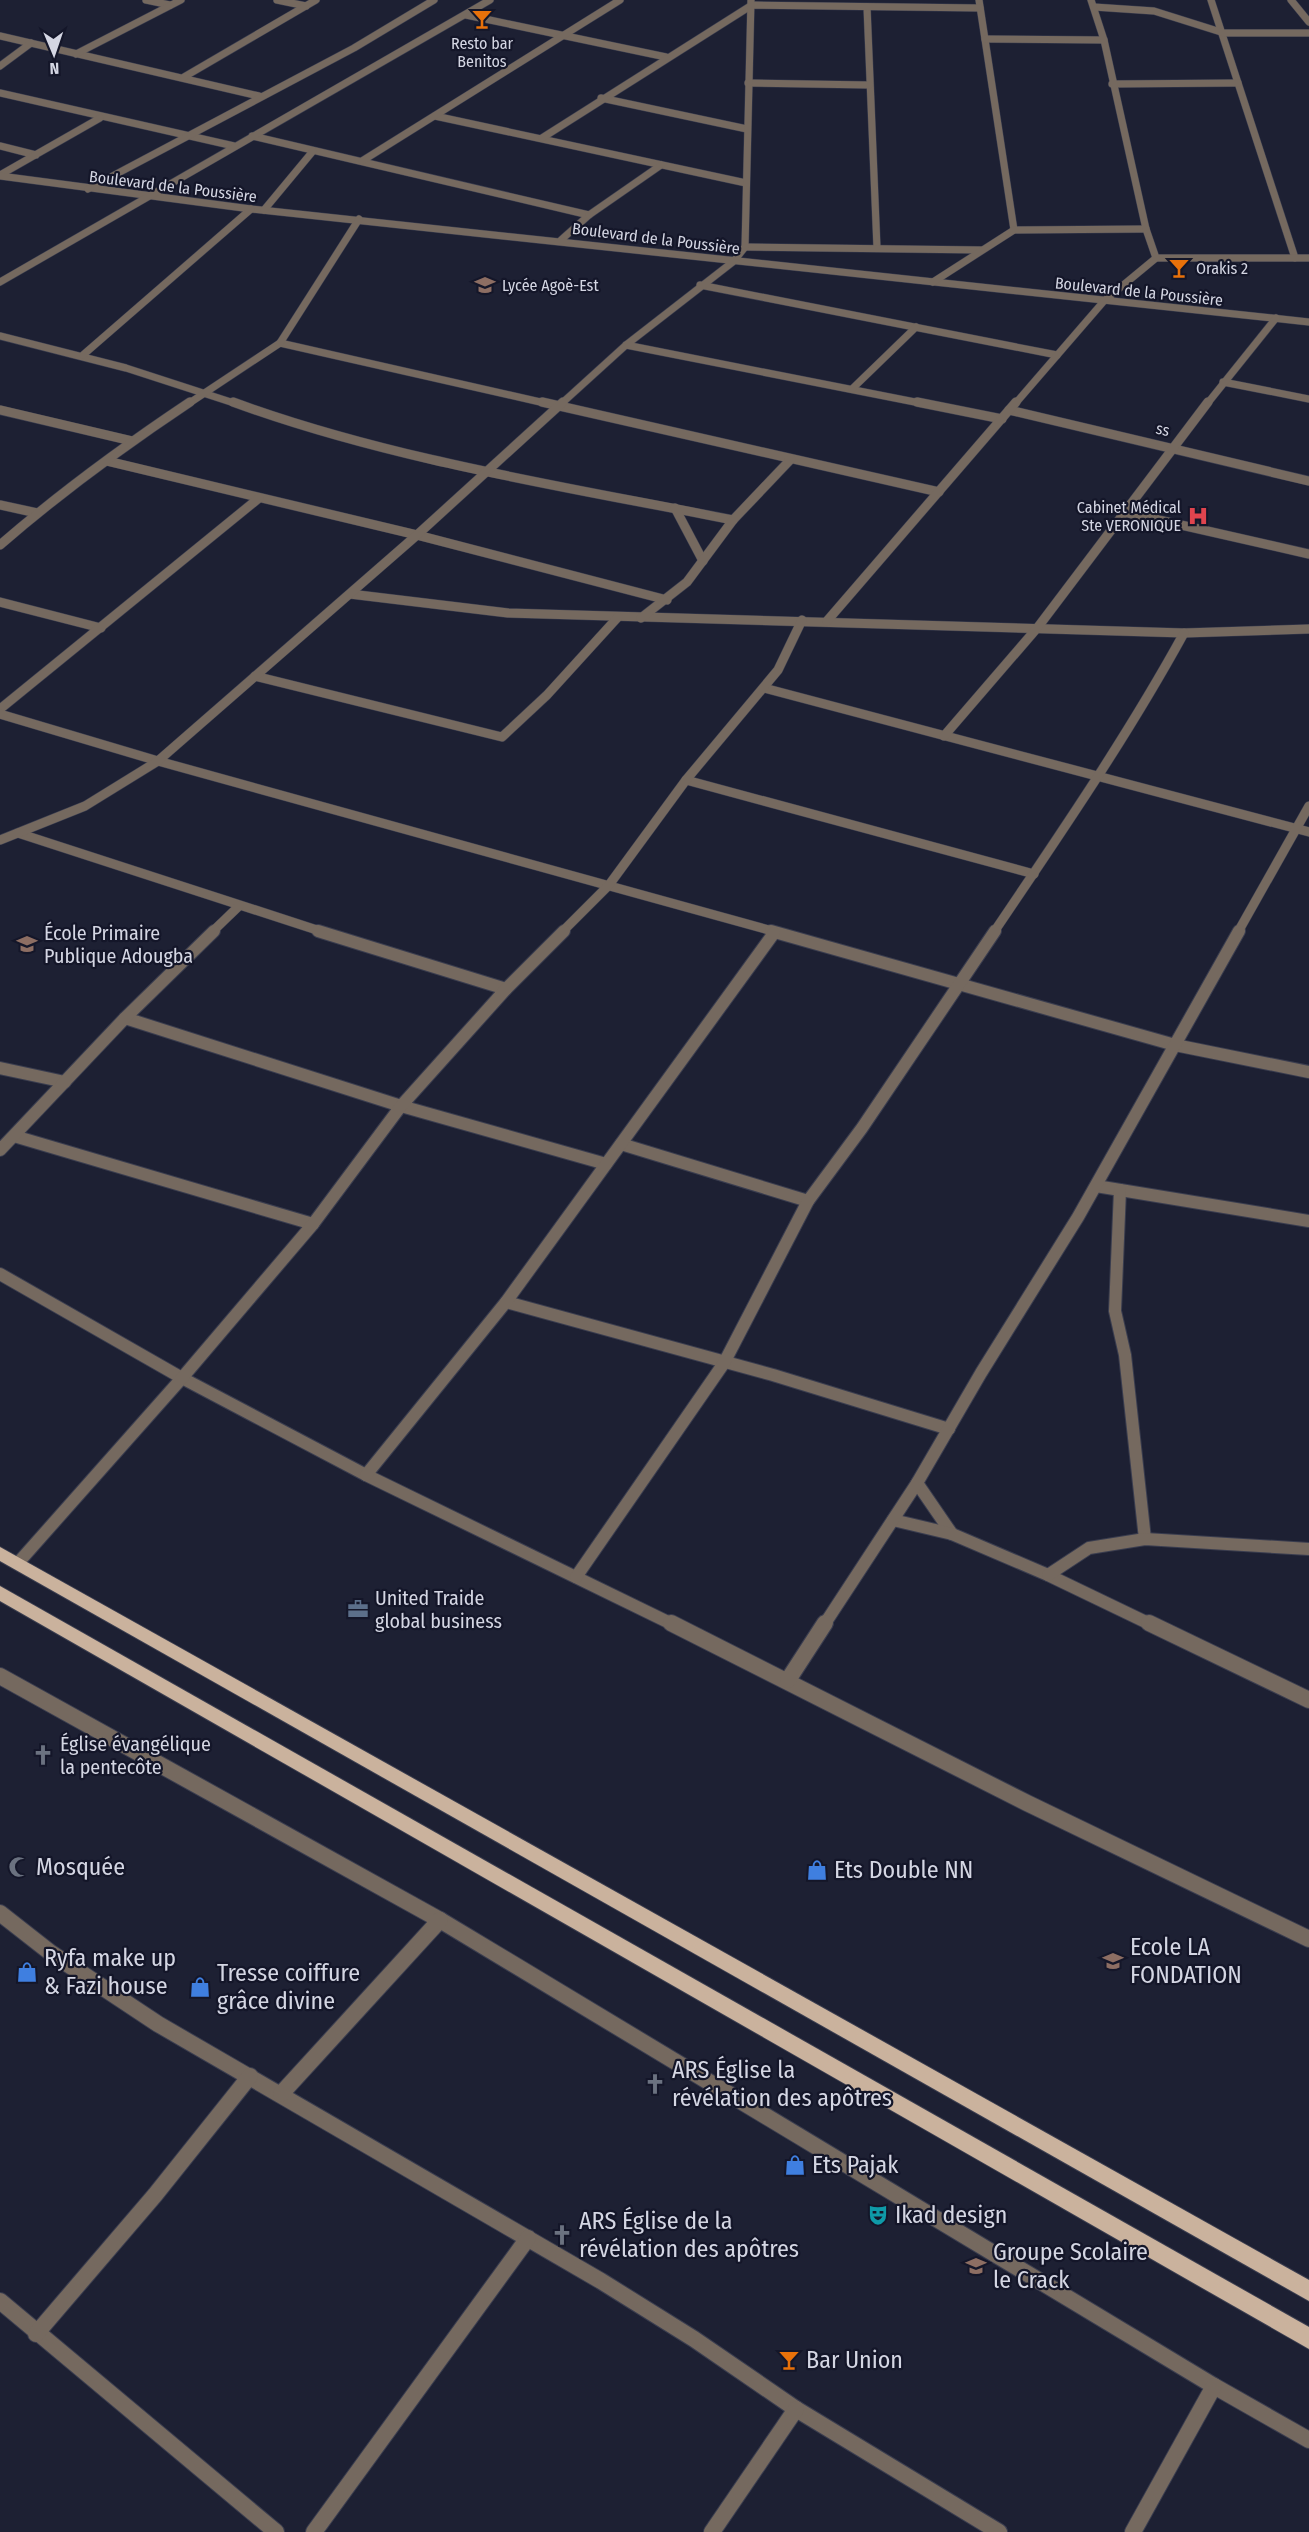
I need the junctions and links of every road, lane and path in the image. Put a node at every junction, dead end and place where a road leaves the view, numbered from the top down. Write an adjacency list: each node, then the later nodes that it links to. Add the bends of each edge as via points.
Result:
1 (146, 0): 13 (street)
2 (181, 0): 13 (street)
3 (277, 0): 14 (street)
4 (316, 0): 14 (street)
5 (434, 0): 34 (street, via 354,48)
6 (490, 0): 16 (street)
7 (620, 0): 21 (street)
8 (1211, 0): 18 (street)
9 (1291, 0): 17 (street)
10 (752, 2): 15 (street); 26 (street); 29 (street)
11 (980, 4): 15 (street); 22 (street)
12 (1092, 4): 18 (street, via 1154,11); 23 (street)
13 (170, 5): 25 (street)
14 (306, 6): 28 (street)
15 (867, 7): 32 (street)
16 (466, 15): 21 (street); 40 (street)
17 (1309, 22)
18 (1224, 33): 19 (street); 30 (street)
19 (1309, 33)
20 (0, 36): 24 (street)
21 (565, 36): 26 (street); 36 (street)
22 (985, 39): 23 (street); 57 (street)
23 (1104, 40): 31 (street)
24 (31, 43): 25 (street); 27 (street)
25 (76, 54): 28 (street)
26 (666, 57): 35 (street)
27 (0, 66)
28 (184, 77): 34 (street)
29 (748, 83): 32 (street); 38 (street)
30 (1238, 83): 31 (street); 63 (street)
31 (1112, 84): 56 (street)
32 (869, 85): 60 (street)
33 (0, 93): 37 (street)
34 (259, 96): 39 (street)
35 (601, 98): 38 (street); 41 (street)
36 (435, 116): 41 (street); 46 (street)
37 (100, 118): 39 (street); 45 (street)
38 (747, 129): 49 (street)
39 (187, 136): 43 (street); 50 (street)
40 (252, 136): 43 (street); 44 (street)
41 (542, 138): 47 (street)
42 (0, 146): 45 (street)
43 (234, 146): 51 (street)
44 (314, 151): 46 (street); 53 (street)
45 (36, 155): 48 (street)
46 (362, 161): 54 (street)
47 (662, 165): 49 (street); 54 (street)
48 (0, 176): 50 (street, Boulevard de la Poussière)
49 (746, 183): 59 (street)
50 (88, 189): 51 (street, Boulevard de la Poussière)
51 (150, 198): 52 (street, Boulevard de la Poussière); 66 (street)
52 (251, 209): 53 (street, Boulevard de la Poussière); 76 (street)
53 (264, 210): 55 (street, Boulevard de la Poussière)
54 (589, 215): 58 (street)
55 (359, 219): 58 (street, Boulevard de la Poussière); 74 (street)
56 (1146, 229): 57 (street); 62 (street)
57 (1014, 230): 61 (street)
58 (561, 240): 65 (street, Boulevard de la Poussière)
59 (745, 247): 60 (street); 65 (street)
60 (877, 248): 61 (street)
61 (981, 250): 67 (street)
62 (1156, 258): 63 (street); 69 (street)
63 (1295, 258): 64 (street)
64 (1309, 258)
65 (734, 261): 67 (street, Boulevard de la Poussière); 68 (street)
66 (0, 282)
67 (933, 282): 69 (street, Boulevard de la Poussière)
68 (700, 285): 72 (street); 75 (street)
69 (1104, 301): 70 (street, Boulevard de la Poussière); 77 (street)
70 (1276, 318): 71 (street, Boulevard de la Poussière); 78 (street)
71 (1309, 322)
72 (915, 327): 77 (street); 79 (street)
73 (0, 336): 76 (street)
74 (280, 343): 80 (street); 82 (street)
75 (626, 345): 79 (street); 82 (street)
76 (83, 355): 80 (street)
77 (1058, 355): 84 (street)
78 (1223, 382): 81 (street); 87 (street)
79 (852, 389): 85 (street)
80 (204, 392): 86 (street); 90 (street, via 302,425)
81 (1309, 399)
82 (556, 406): 88 (street); 90 (street)
83 (0, 410): 86 (street)
84 (1010, 410): 85 (street); 87 (street, ss)
85 (1002, 419): 92 (street)
86 (132, 441): 89 (street)
87 (1173, 447): 91 (street, ss); 96 (street)
88 (791, 459): 92 (street); 98 (street)
89 (107, 461): 93 (street); 97 (street)
90 (489, 469): 95 (street); 99 (street)
91 (1309, 481)
92 (939, 492): 109 (street)
93 (259, 498): 99 (street); 110 (street)
94 (0, 505): 97 (street)
95 (675, 508): 98 (street); 102 (street)
96 (1124, 512): 101 (street); 111 (street)
97 (37, 513): 100 (street)
98 (733, 520): 102 (street)
99 (417, 535): 103 (street); 104 (street)
100 (0, 545)
101 (1309, 554)
102 (703, 561): 104 (street)
103 (350, 594): 106 (street, via 483,612); 114 (street)
104 (667, 600): 107 (street)
105 (0, 602): 110 (street)
106 (618, 617): 107 (street); 114 (street, via 547,695 502,737)
107 (641, 618): 108 (street)
108 (802, 620): 109 (street); 115 (street, via 778,670)
109 (827, 621): 111 (street)
110 (101, 627): 116 (street)
111 (1038, 627): 113 (street); 118 (street)
112 (1309, 629): 113 (street)
113 (1184, 633): 120 (street)
114 (255, 676): 119 (street)
115 (764, 688): 118 (street); 121 (street)
116 (0, 709)
117 (0, 714): 119 (street)
118 (944, 736): 120 (street)
119 (158, 761): 125 (street, via 85,806); 128 (street)
120 (1098, 778): 123 (street); 127 (street)
121 (686, 780): 127 (street); 128 (street)
122 (1309, 806): 123 (street)
123 (1296, 829): 124 (street); 134 (street)
124 (1309, 832)
125 (18, 833): 126 (street); 129 (street)
126 (0, 840)
127 (1034, 874): 131 (street)
128 (609, 885): 130 (street); 132 (street)
129 (239, 906): 132 (street); 133 (street)
130 (774, 933): 131 (street); 140 (street)
131 (958, 985): 134 (street); 145 (street)
132 (506, 989): 138 (street)
133 (125, 1018): 137 (street); 138 (street)
134 (1175, 1045): 136 (street); 143 (street)
135 (0, 1068): 137 (street)
136 (1309, 1072)
137 (65, 1082): 139 (street)
138 (401, 1106): 142 (street); 147 (street)
139 (14, 1136): 141 (street); 147 (street)
140 (621, 1144): 142 (street); 145 (street)
141 (0, 1150)
142 (606, 1164): 149 (street)
143 (1096, 1186): 144 (street); 152 (street)
144 (1120, 1190): 146 (street); 157 (street, via 1115,1311 1125,1355)
145 (808, 1201): 150 (street)
146 (1309, 1221)
147 (313, 1224): 151 (street)
148 (0, 1274): 151 (street)
149 (506, 1302): 150 (street); 153 (street)
150 (724, 1363): 152 (street); 162 (street)
151 (182, 1378): 153 (street); 160 (street)
152 (949, 1429): 154 (street)
153 (366, 1475): 162 (street)
154 (917, 1483): 155 (street); 156 (street)
155 (893, 1520): 156 (street); 165 (street)
156 (951, 1534): 161 (street)
157 (1145, 1539): 158 (street); 161 (street, via 1089,1548)
158 (1309, 1549)
159 (0, 1553): 160 (main road)
160 (18, 1563): 173 (main road)
161 (1048, 1575): 166 (street)
162 (576, 1577): 165 (street)
163 (0, 1593): 176 (main road)
164 (0, 1676): 168 (street)
165 (788, 1680): 169 (street, via 1027,1803)
166 (1309, 1700)
167 (0, 1913): 170 (street, via 128,2005)
168 (440, 1920): 171 (street); 177 (street)
169 (1309, 1939)
170 (249, 2076): 171 (street); 175 (street, via 155,2195)
171 (281, 2094): 172 (street)
172 (528, 2238): 178 (street, via 694,2339); 181 (street)
173 (1309, 2291)
174 (0, 2301): 175 (street)
175 (36, 2334): 180 (street)
176 (1309, 2339)
177 (1214, 2386): 179 (street); 184 (street)
178 (796, 2409): 182 (street); 183 (street)
179 (1309, 2440)
180 (276, 2532)
181 (314, 2532)
182 (712, 2532)
183 (999, 2532)
184 (1133, 2532)

